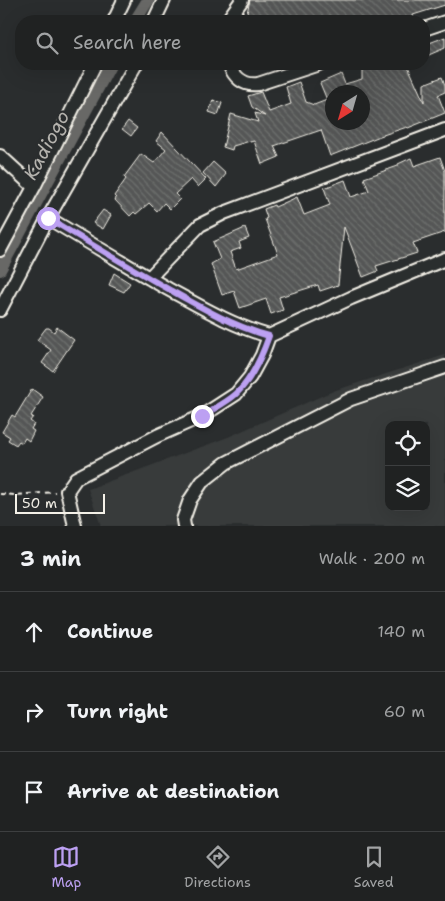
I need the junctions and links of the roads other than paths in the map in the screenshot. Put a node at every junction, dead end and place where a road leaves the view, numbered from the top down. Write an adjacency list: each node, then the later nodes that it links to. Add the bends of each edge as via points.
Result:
1 (124, 0): 4 (street)
2 (164, 0): 5 (street)
3 (242, 0): 6 (street)
4 (117, 15)
5 (157, 15)
6 (231, 15)
7 (445, 22): 8 (street)
8 (430, 27)
9 (92, 70): 15 (street)
10 (133, 70): 16 (street)
11 (232, 70): 12 (street, via 243,83 251,85)
12 (301, 70)
13 (445, 130): 19 (street, via 224,213 200,225)
14 (0, 156): 15 (street)
15 (34, 187): 17 (street)
16 (48, 218): 19 (street); 20 (street)
17 (0, 250)
18 (445, 259): 21 (street)
19 (149, 278): 21 (street, via 220,318)
20 (0, 310)
21 (269, 336): 23 (street, via 262,355 236,394 202,416 76,478 67,491)
22 (445, 367): 24 (street, via 351,398 226,463 202,482 190,500)
23 (75, 526)
24 (184, 526)

